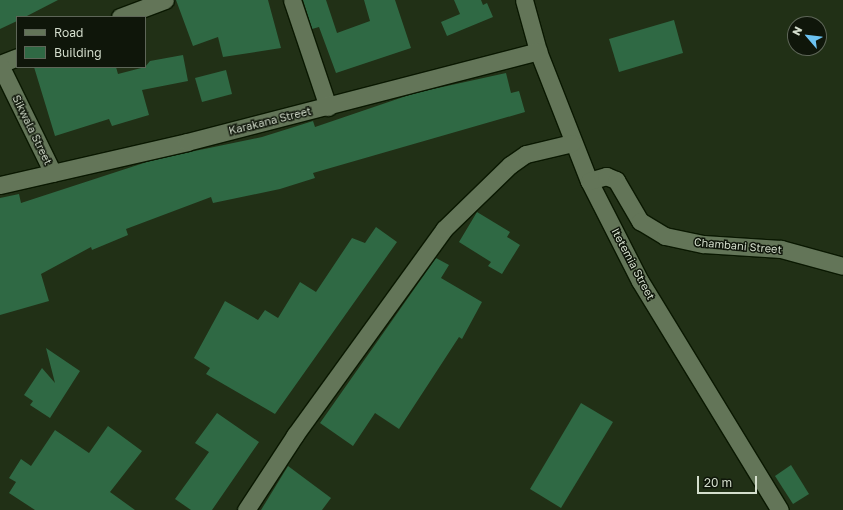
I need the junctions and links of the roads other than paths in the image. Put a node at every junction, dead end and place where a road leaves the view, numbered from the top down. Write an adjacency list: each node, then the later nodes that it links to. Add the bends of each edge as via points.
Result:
1 (165, 0): 4 (street)
2 (292, 0): 8 (street)
3 (524, 0): 5 (street, Itetemia Street)
4 (123, 16)
5 (538, 51): 8 (street, Karakana Street); 9 (street, Itetemia Street)
6 (16, 57): 7 (street)
7 (0, 65): 10 (street, Sikwala Street)
8 (328, 107): 10 (street, Karakana Street)
9 (572, 143): 11 (street, Itetemia Street); 14 (street, via 526,154 510,164 444,229 299,429)
10 (53, 173): 12 (street, Karakana Street)
11 (589, 181): 13 (street, Chambani Street, via 606,176 616,180 640,222 665,236 703,244 781,249); 15 (street, Itetemia Street, via 640,281)
12 (0, 185)
13 (843, 266)
14 (246, 510)
15 (780, 510)

